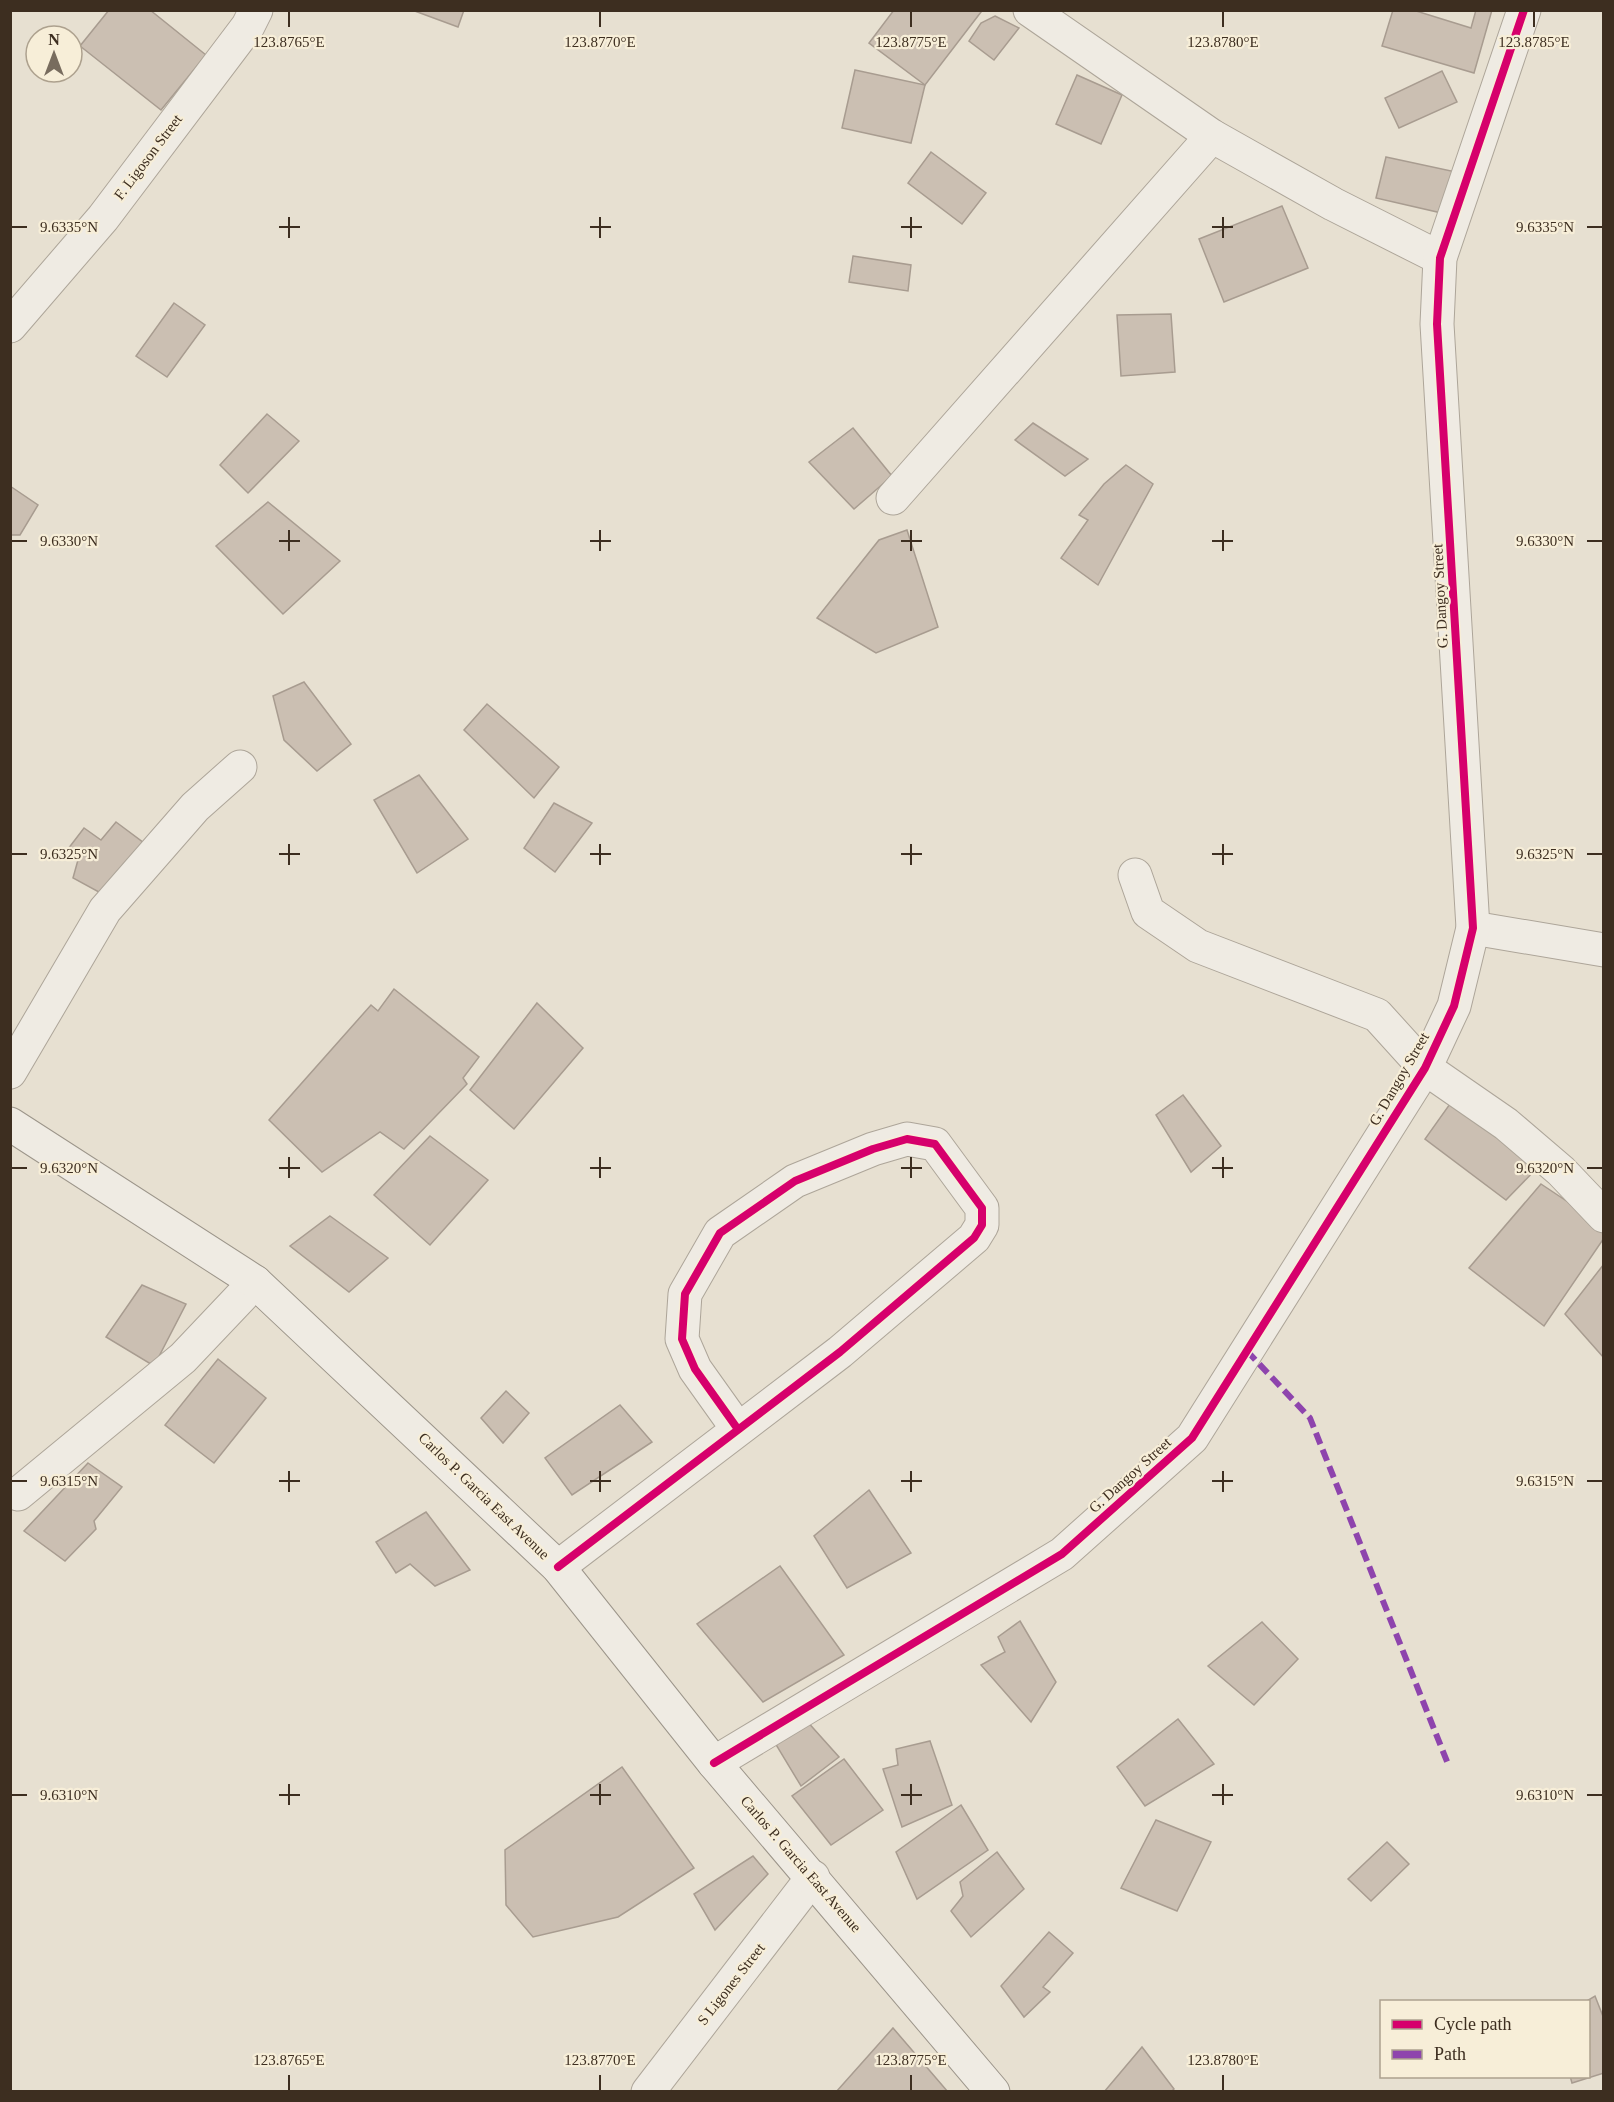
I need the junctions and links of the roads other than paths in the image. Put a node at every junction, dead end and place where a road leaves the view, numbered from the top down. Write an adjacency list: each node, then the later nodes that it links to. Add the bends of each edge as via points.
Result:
1 (256, 10): 6 (street, F. Ligoson Street, via 248,26 103,218)
2 (1030, 10): 4 (street)
3 (1524, 10): 5 (street, G. Dangoy Street)
4 (1212, 136): 5 (street); 7 (street)
5 (1440, 258): 10 (street, G. Dangoy Street, via 1437,324)
6 (10, 326)
7 (893, 498)
8 (240, 768): 13 (street, via 195,807 105,910)
9 (1136, 875): 12 (street, via 1148,912 1168,927 1198,946 1377,1015)
10 (1473, 928): 11 (street); 12 (street, G. Dangoy Street, via 1454,1006)
11 (1604, 950)
12 (1425, 1068): 15 (street, via 1506,1124 1561,1171); 20 (street, G. Dangoy Street, via 1192,1438 1062,1554)
13 (10, 1072)
14 (10, 1124): 16 (street, Carlos P. Garcia East Avenue)
15 (1604, 1216)
16 (255, 1282): 18 (street, via 183,1358); 19 (street, Carlos P. Garcia East Avenue)
17 (737, 1428): 17 (street, via 840,1353 974,1238 982,1225 982,1208 935,1144 907,1139 795,1181 720,1233 685,1294 682,1339 695,1369); 19 (street)
18 (18, 1494)
19 (558, 1567): 20 (street, Carlos P. Garcia East Avenue)
20 (714, 1762): 21 (street, Carlos P. Garcia East Avenue)
21 (813, 1877): 22 (street, S Ligones Street); 23 (street, Carlos P. Garcia East Avenue)
22 (648, 2091)
23 (993, 2091)

